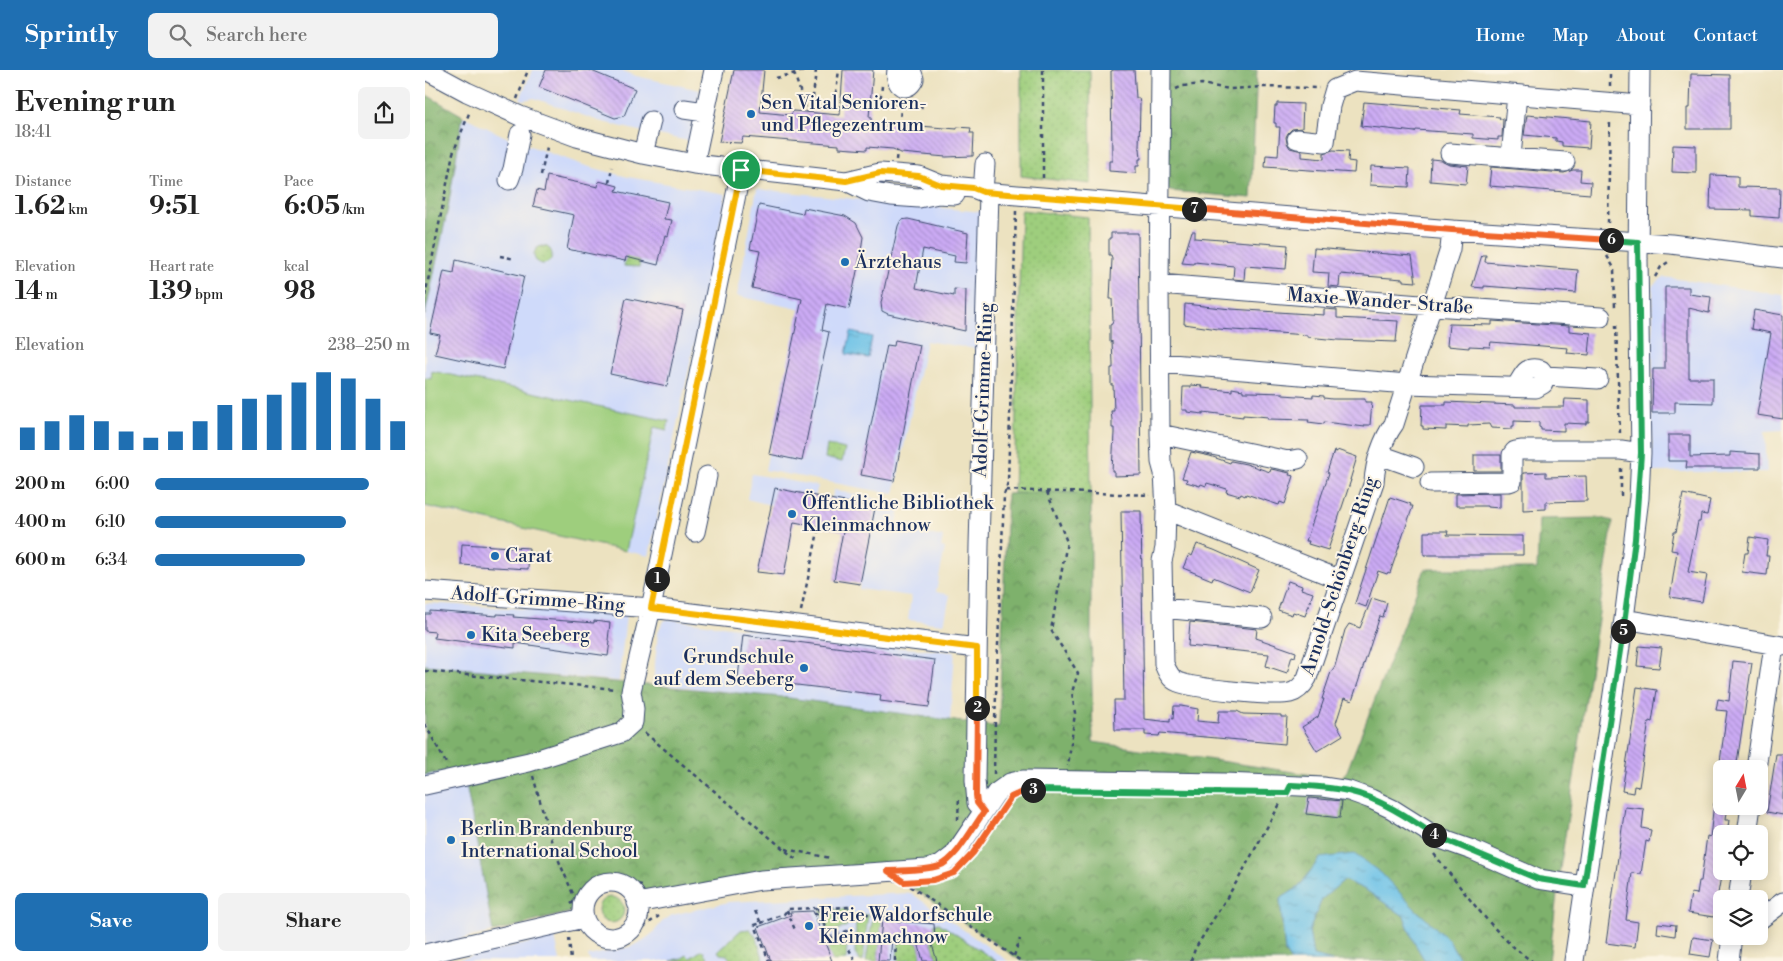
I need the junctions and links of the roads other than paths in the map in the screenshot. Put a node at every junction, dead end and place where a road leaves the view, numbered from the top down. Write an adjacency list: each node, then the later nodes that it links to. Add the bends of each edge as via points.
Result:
1 (426, 70): 13 (street, via 520,116 577,137)
2 (714, 70): 8 (street)
3 (1161, 70): 21 (street, Arnold-Schönberg-Ring)
4 (1640, 70): 6 (street)
5 (1517, 95): 6 (street); 11 (street, via 1355,81 1335,89 1325,142); 14 (street)
6 (1640, 105): 23 (street)
7 (684, 108): 8 (street)
8 (705, 112): 16 (street)
9 (651, 121): 13 (street)
10 (520, 134): 19 (street)
11 (1297, 139)
12 (1450, 153): 14 (street)
13 (643, 154): 16 (street)
14 (1511, 156): 15 (street)
15 (1565, 162)
16 (694, 164): 18 (street)
17 (985, 164): 20 (street, Adolf-Grimme-Ring)
18 (741, 170): 20 (street, via 846,181 869,192 891,196 973,196); 42 (street, Adolf-Grimme-Ring)
19 (509, 180)
20 (986, 192): 21 (street); 47 (street, Adolf-Grimme-Ring)
21 (1161, 206): 22 (street); 25 (street, Arnold-Schönberg-Ring)
22 (1452, 230): 23 (street); 26 (street, Arnold-Schönberg-Ring, via 1450,249)
23 (1638, 242): 24 (street); 32 (street)
24 (1783, 258)
25 (1159, 284): 26 (street, Maxie-Wander-Straße); 28 (street, Arnold-Schönberg-Ring)
26 (1433, 306): 27 (street, Maxie-Wander-Straße); 30 (street, Arnold-Schönberg-Ring)
27 (1611, 315)
28 (1160, 363): 30 (street); 31 (street, Arnold-Schönberg-Ring)
29 (1598, 379): 30 (street, via 1545,376 1533,367 1527,370 1516,388)
30 (1407, 384): 33 (street, Arnold-Schönberg-Ring)
31 (1160, 434): 34 (street, via 1288,461); 38 (street, Arnold-Schönberg-Ring)
32 (1641, 453): 37 (street, via 1621,450 1515,451 1512,481); 45 (street, via 1635,539)
33 (1380, 454): 35 (street); 40 (street, Arnold-Schönberg-Ring, via 1375,482)
34 (1299, 458)
35 (1414, 467)
36 (707, 476): 39 (street)
37 (1430, 483)
38 (1166, 503): 40 (street); 43 (street, Arnold-Schönberg-Ring)
39 (695, 532)
40 (1341, 580): 43 (street, Arnold-Schönberg-Ring, via 1307,678 1291,693 1257,693 1177,682 1164,664)
41 (425, 591): 42 (street, Adolf-Grimme-Ring)
42 (651, 608): 47 (street, Adolf-Grimme-Ring, via 774,617 799,626 826,625); 49 (street, Adolf-Grimme-Ring, via 631,691 633,722 621,733 529,762)
43 (1163, 608): 44 (street)
44 (1262, 618)
45 (1624, 619): 46 (street); 51 (street)
46 (1778, 645): 48 (street)
47 (977, 648): 50 (street, Adolf-Grimme-Ring, via 976,795 977,803)
48 (1758, 760)
49 (425, 785)
50 (984, 812): 51 (street, via 996,793 1010,783 1023,780 1323,787 1371,799 1438,838 1538,879); 53 (street, via 954,855 941,865 927,869 761,880)
51 (1584, 886): 58 (street)
52 (1783, 902): 54 (street)
53 (637, 903): 55 (street, via 636,922 623,936 604,937 588,927); 55 (street, via 634,895 621,884 603,884 589,893)
54 (1768, 913)
55 (573, 924): 57 (street)
56 (1732, 945): 59 (street)
57 (425, 954)
58 (1574, 961)
59 (1729, 961)

